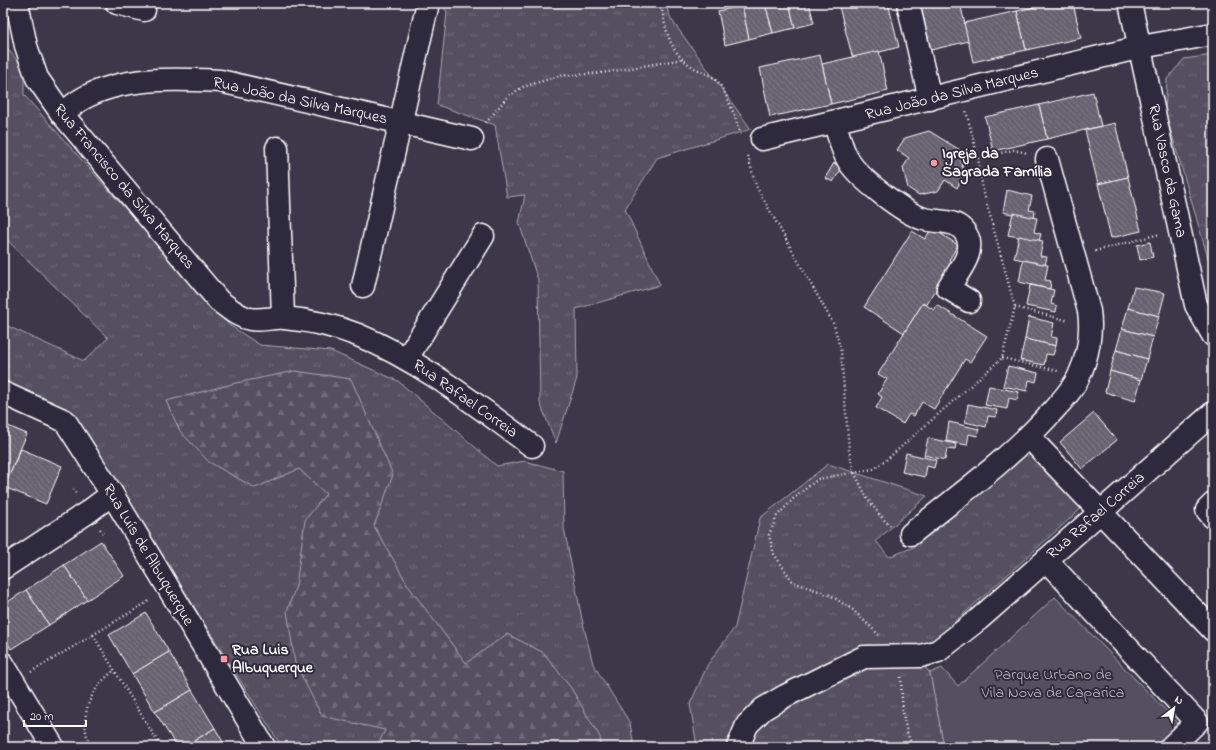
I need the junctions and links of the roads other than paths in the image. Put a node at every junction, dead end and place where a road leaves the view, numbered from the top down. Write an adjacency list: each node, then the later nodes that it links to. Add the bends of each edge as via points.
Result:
1 (17, 3): 10 (street, Rua Francisco da Silva Marques, via 26,46 37,78)
2 (117, 3): 6 (street)
3 (428, 3): 11 (street)
4 (908, 3): 9 (street)
5 (1130, 3): 8 (street, Rua Vasco da Gama)
6 (144, 10)
7 (1213, 34): 8 (street, Rua João da Silva Marques)
8 (1141, 47): 9 (street, Rua João da Silva Marques); 21 (street, Rua Vasco da Gama, via 1196,305)
9 (930, 99): 12 (street, Rua João da Silva Marques)
10 (62, 114): 11 (street, Rua João da Silva Marques, via 81,100 98,92 128,83 184,80 220,81); 20 (street, Rua Francisco da Silva Marques, via 220,301 235,314 250,319)
11 (400, 122): 13 (street, Rua João da Silva Marques); 18 (street)
12 (834, 122): 14 (street, Rua João da Silva Marques); 19 (street, via 848,159 869,184 918,216 950,222 963,230 968,237 970,250 948,288)
13 (472, 139)
14 (753, 142)
15 (277, 148): 20 (street)
16 (1047, 159): 25 (street, via 1091,326 1079,376 1066,397)
17 (483, 236): 22 (street)
18 (363, 286)
19 (969, 301)
20 (283, 317): 22 (street, Rua Rafael Correia, via 325,325 357,335)
21 (1213, 335)
22 (407, 358): 26 (street, Rua Rafael Correia, via 445,381)
23 (3, 393): 27 (street, Rua Luís de Albuquerque, via 65,421)
24 (1213, 413): 29 (street, Rua Rafael Correia)
25 (1029, 437): 29 (street); 31 (street)
26 (532, 446)
27 (112, 494): 33 (street); 37 (street, Rua Luís de Albuquerque)
28 (1213, 504): 30 (street, via 1207,510)
29 (1101, 512): 32 (street, Rua Rafael Correia); 34 (street)
30 (1213, 517)
31 (911, 534)
32 (1046, 560): 38 (street, Rua Rafael Correia, via 938,651 921,656 864,657 763,709 747,725); 39 (street, via 1198,722)
33 (3, 568)
34 (1213, 630)
35 (8, 673): 36 (street)
36 (53, 747)
37 (264, 747)
38 (738, 747)
39 (1170, 747)

